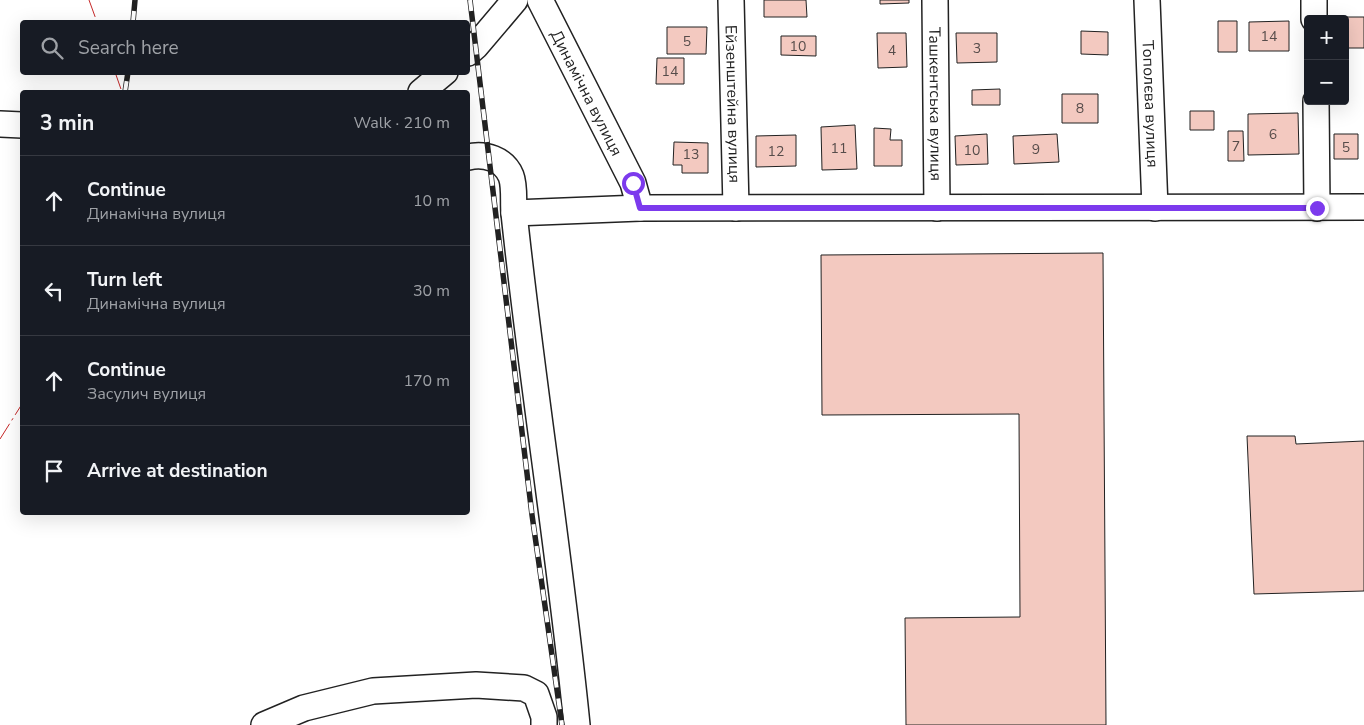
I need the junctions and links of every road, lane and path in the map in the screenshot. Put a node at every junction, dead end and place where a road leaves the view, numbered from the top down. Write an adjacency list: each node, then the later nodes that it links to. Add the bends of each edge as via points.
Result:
1 (515, 0): 8 (street)
2 (540, 0): 16 (street, Динамічна вулиця, via 633,183)
3 (731, 0): 17 (street, Ейзенштейна вулиця)
4 (935, 0): 18 (street, Ташкентська вулиця)
5 (1147, 0): 19 (street, Тополєва вулиця)
6 (1314, 0): 7 (street)
7 (1314, 15)
8 (470, 51)
9 (442, 75): 10 (street)
10 (424, 90)
11 (1316, 105): 20 (street)
12 (0, 124): 13 (street)
13 (20, 125)
14 (470, 156): 21 (street, via 479,154 502,162 512,177)
15 (1364, 207): 20 (street)
16 (640, 208): 17 (street); 21 (street)
17 (736, 208): 18 (street)
18 (936, 208): 19 (street)
19 (1155, 208): 20 (street)
20 (1317, 208)
21 (514, 213): 24 (street)
22 (264, 725): 23 (street, via 304,708 373,691 476,684 524,688 536,694)
23 (544, 725)
24 (577, 725)

